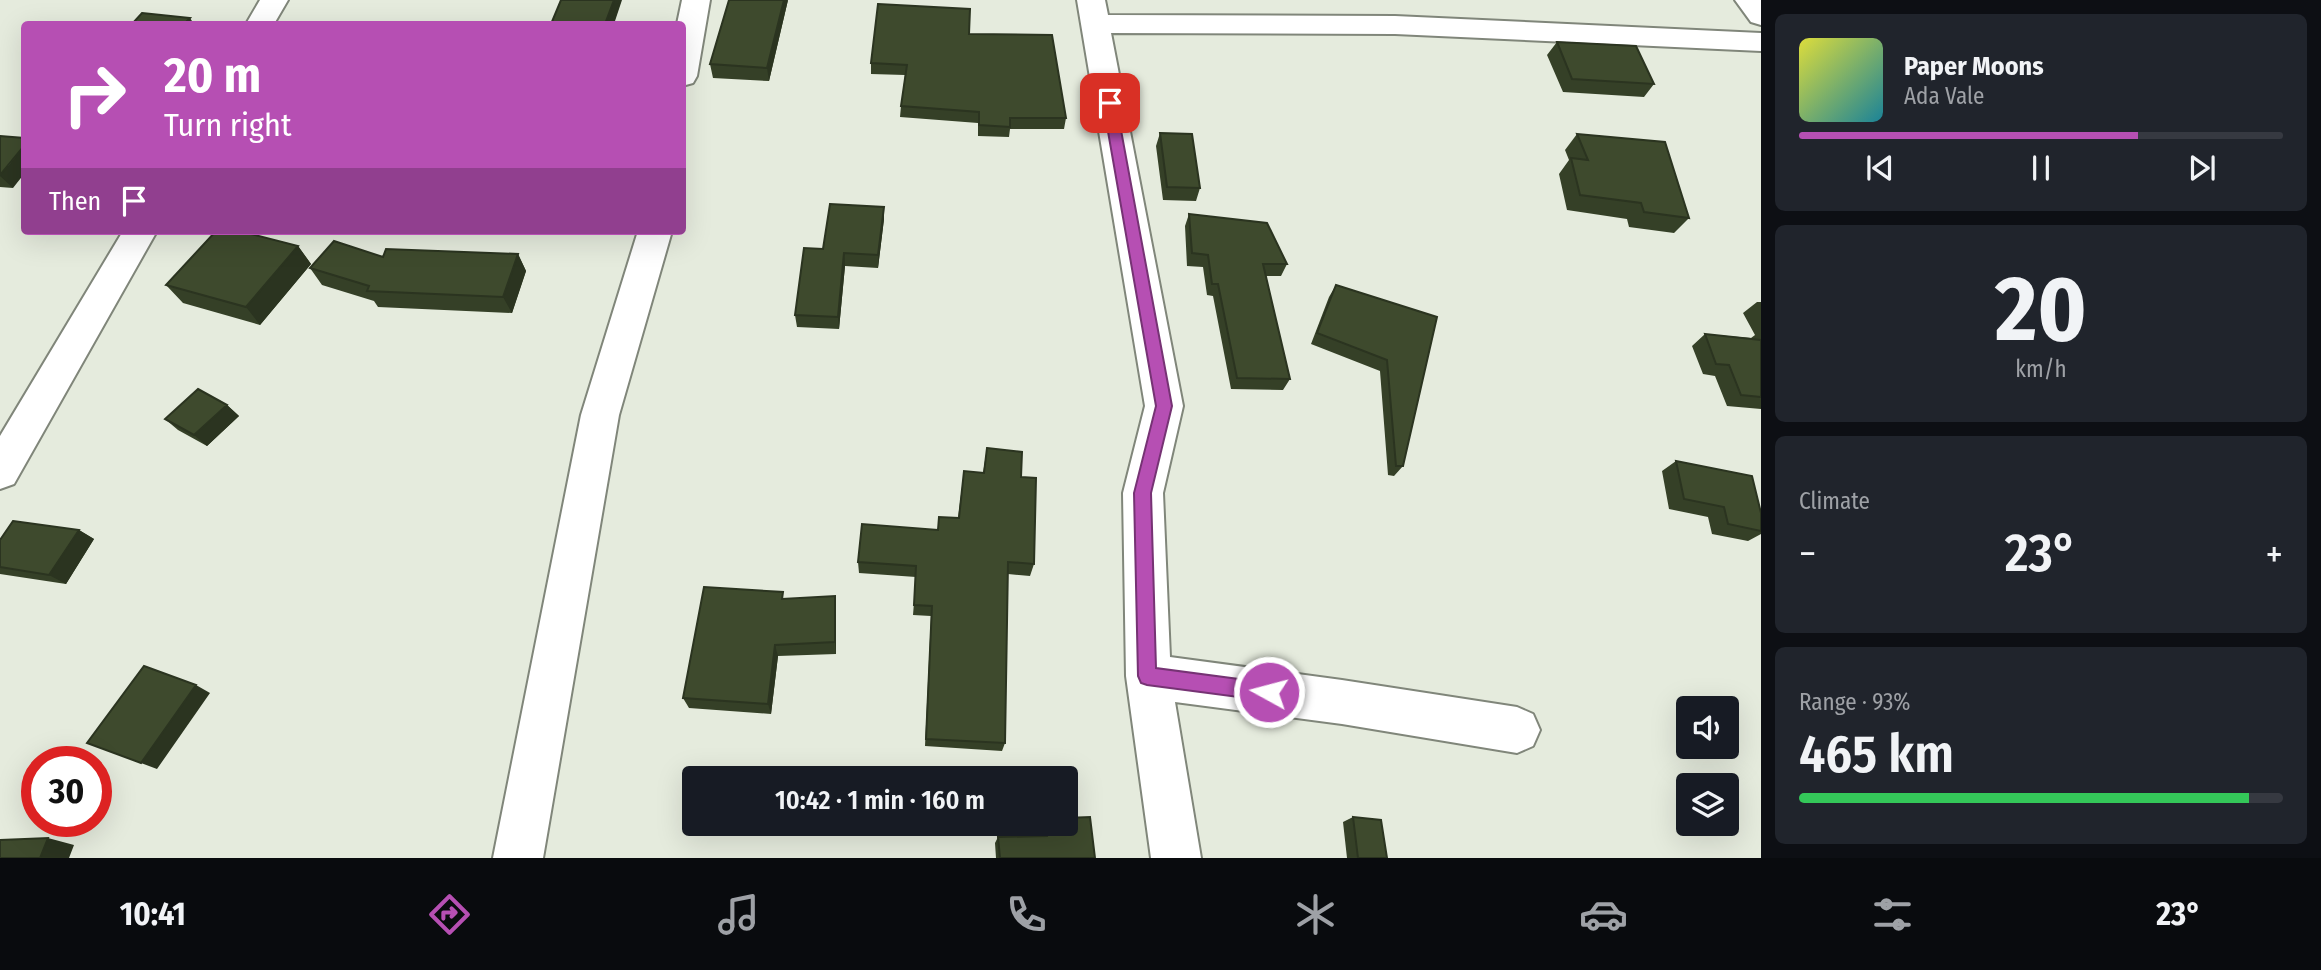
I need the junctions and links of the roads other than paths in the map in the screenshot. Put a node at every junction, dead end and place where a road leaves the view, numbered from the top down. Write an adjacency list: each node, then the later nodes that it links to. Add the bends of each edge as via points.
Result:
1 (274, 0): 7 (street)
2 (696, 0): 9 (street)
3 (1749, 0): 6 (street)
4 (1093, 12): 5 (street); 13 (street, via 1164,406 1143,493)
5 (1390, 13): 8 (street)
6 (1761, 16)
7 (262, 21)
8 (1761, 42)
9 (686, 54)
10 (138, 235): 12 (street)
11 (654, 235): 15 (street, via 600,415)
12 (0, 472)
13 (1147, 676): 14 (street); 16 (street)
14 (1517, 730)
15 (518, 858)
16 (1176, 858)

